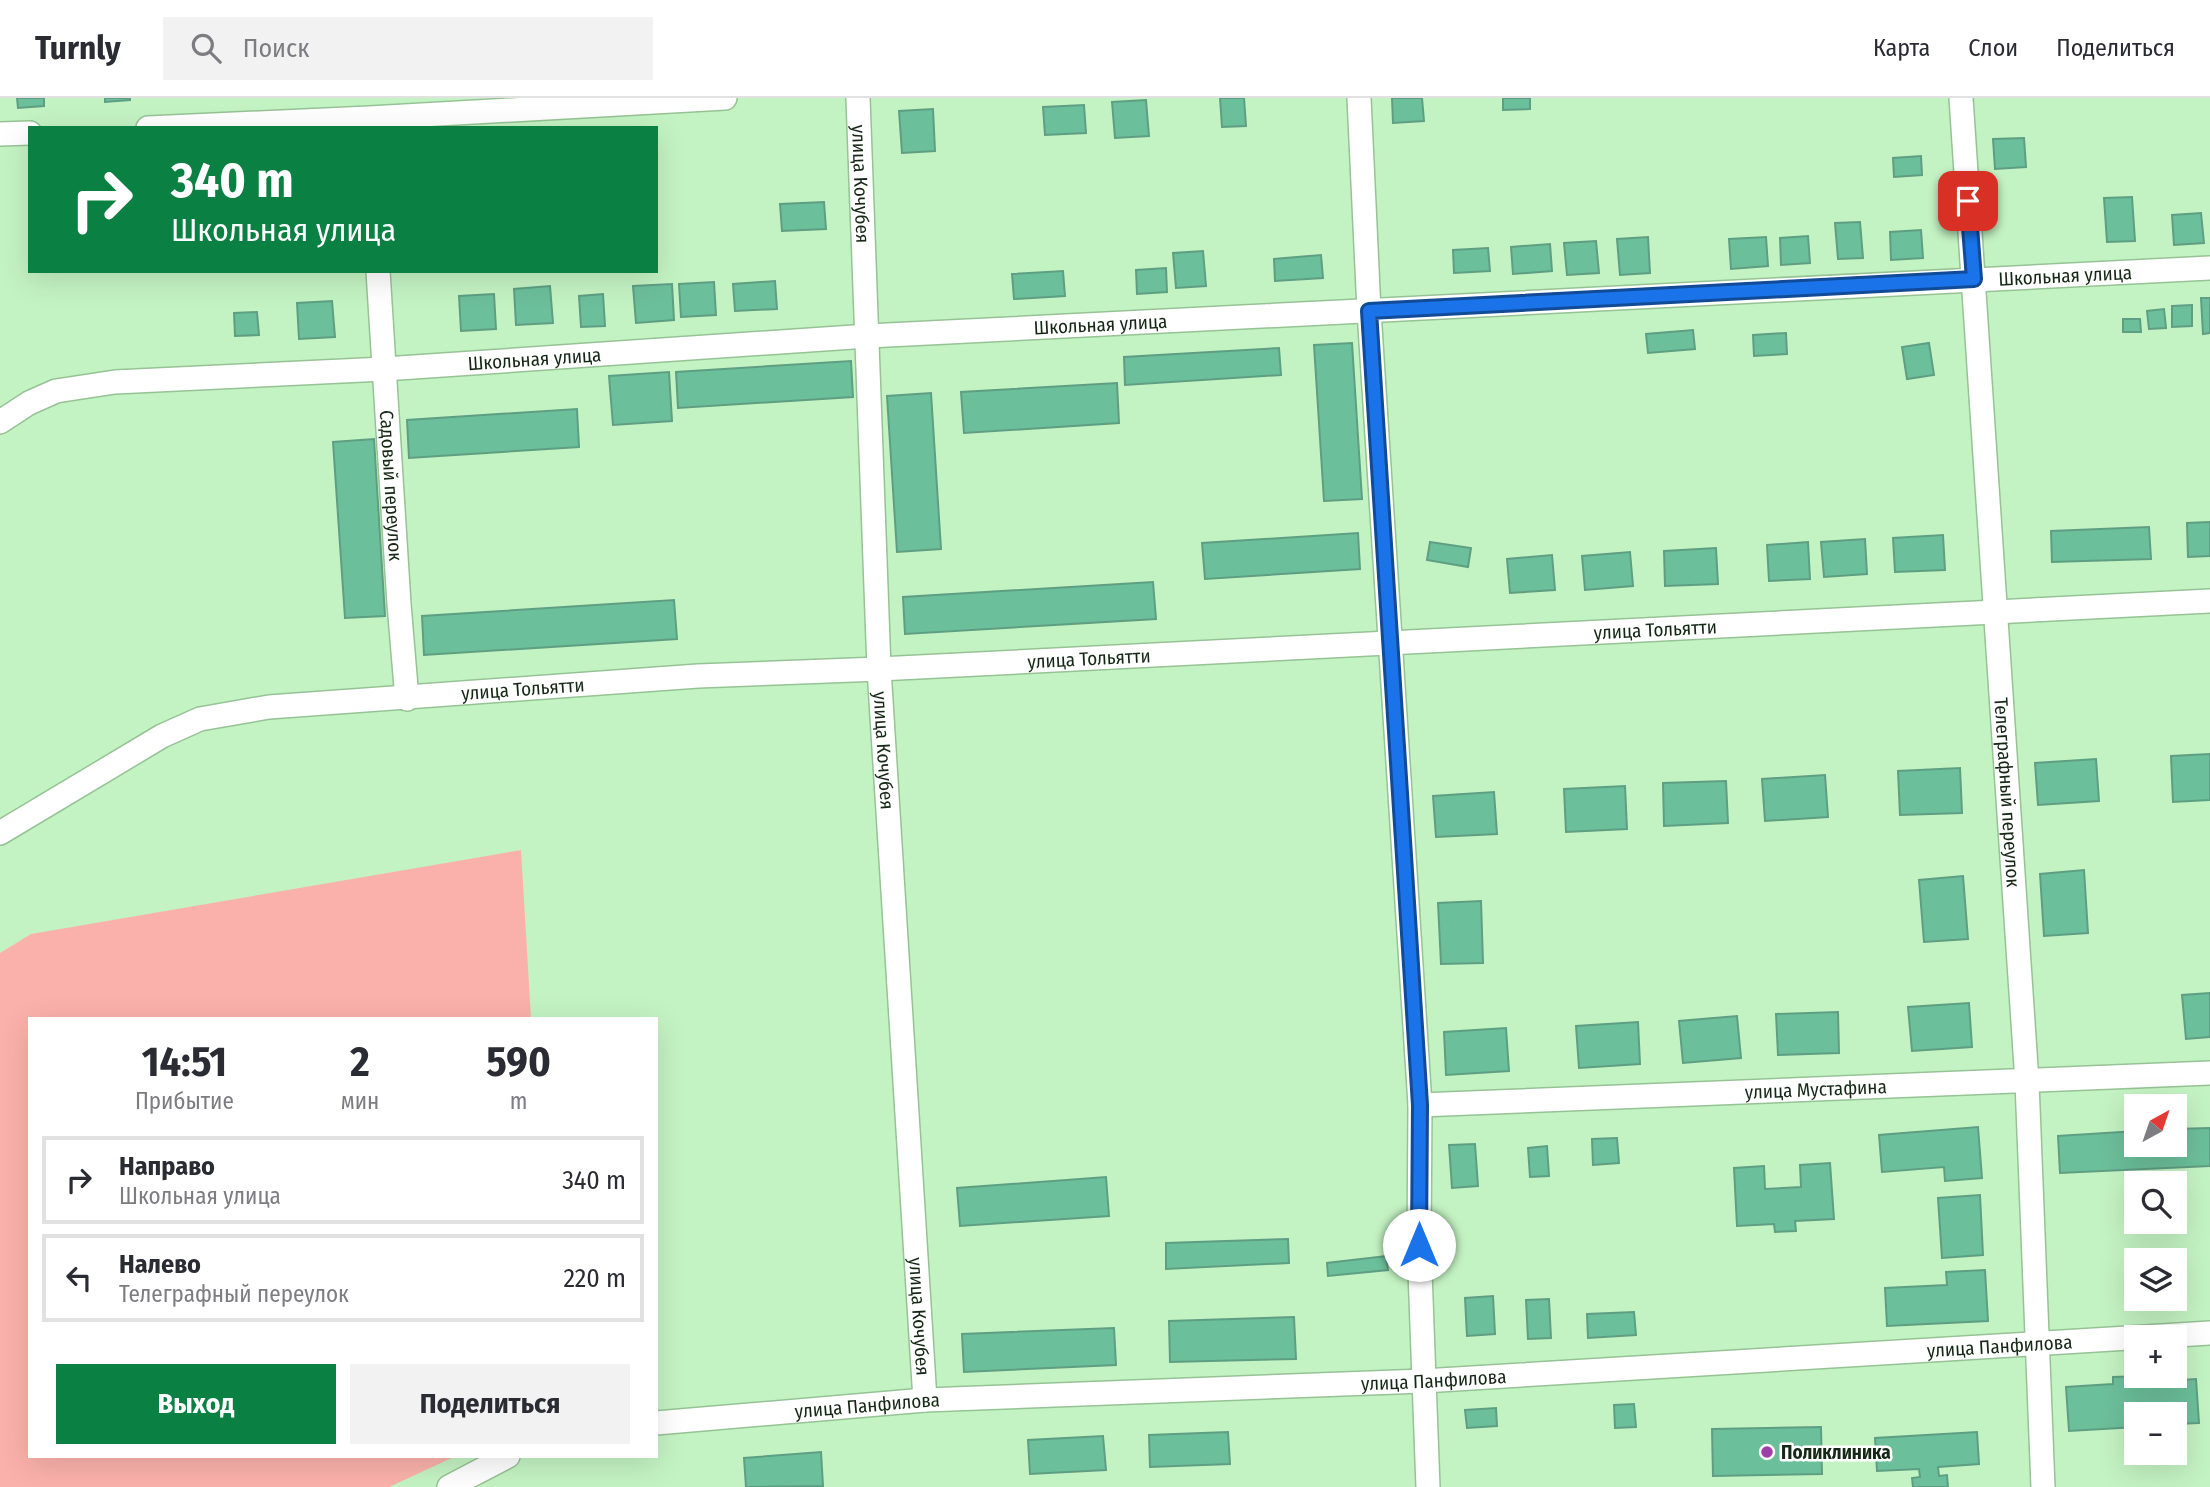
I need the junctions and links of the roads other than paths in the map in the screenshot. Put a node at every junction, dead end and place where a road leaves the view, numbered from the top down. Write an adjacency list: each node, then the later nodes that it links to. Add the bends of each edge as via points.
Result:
1 (725, 98): 5 (street)
2 (858, 98): 13 (street, улица Кочубея)
3 (1359, 98): 12 (street)
4 (1961, 98): 11 (street, Телеграфный переулок)
5 (369, 115): 6 (street)
6 (182, 126)
7 (28, 133): 8 (street)
8 (0, 134)
9 (2210, 268): 11 (street, Школьная улица)
10 (378, 273): 14 (street, Садовый переулок)
11 (1974, 279): 12 (street, Школьная улица); 17 (street, Телеграфный переулок)
12 (1369, 311): 13 (street, Школьная улица); 18 (street)
13 (868, 336): 14 (street, Школьная улица); 19 (street, улица Кочубея)
14 (384, 369): 15 (street, Школьная улица, via 115,382 56,391); 20 (street, Садовый переулок)
15 (0, 422)
16 (2210, 601): 17 (street, улица Тольятти)
17 (1996, 611): 18 (street, улица Тольятти); 23 (street, Телеграфный переулок)
18 (1389, 642): 19 (street, улица Тольятти); 24 (street)
19 (879, 669): 20 (street, улица Тольятти, via 698,676); 28 (street, улица Кочубея)
20 (407, 699): 21 (street, улица Тольятти, via 269,707 200,719 162,736)
21 (0, 833)
22 (2210, 1073): 23 (street, улица Мустафина)
23 (2027, 1082): 24 (street, улица Мустафина); 26 (street, Телеграфный переулок)
24 (1420, 1105): 27 (street)
25 (2210, 1333): 26 (street, улица Панфилова)
26 (2038, 1342): 27 (street, улица Панфилова); 33 (street, Телеграфный переулок)
27 (1423, 1381): 28 (street, улица Панфилова); 32 (street)
28 (925, 1400): 29 (street, улица Панфилова)
29 (658, 1423)
30 (504, 1458): 31 (street)
31 (449, 1487)
32 (1428, 1487)
33 (2043, 1487)

